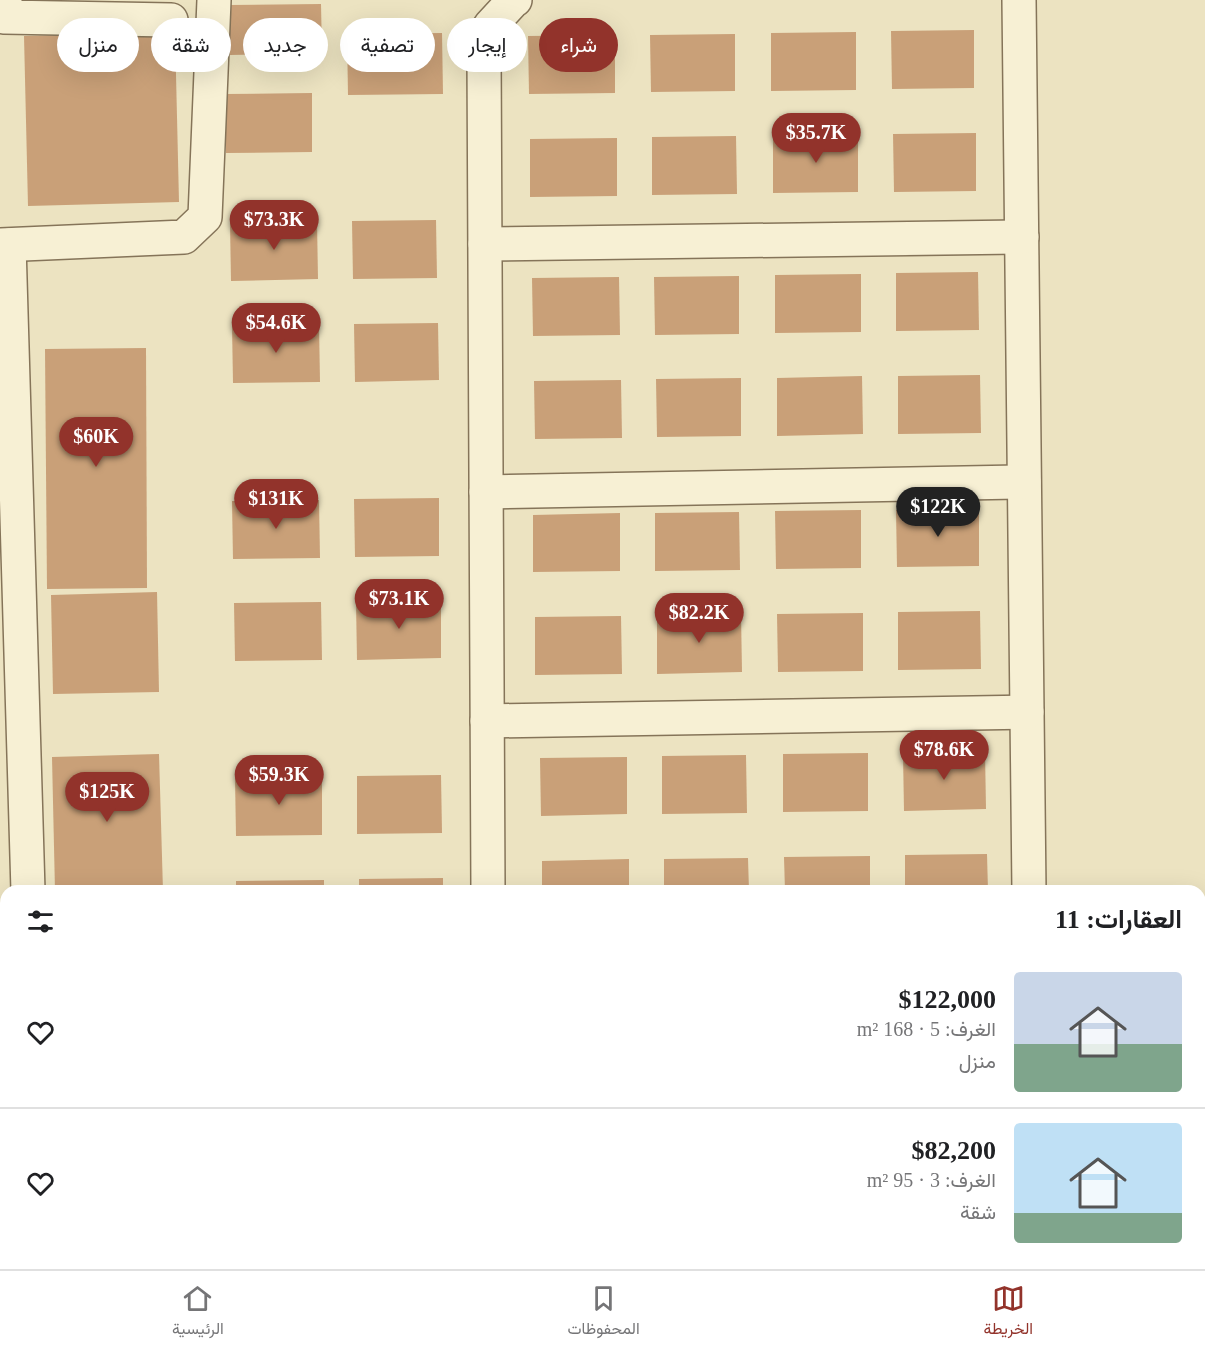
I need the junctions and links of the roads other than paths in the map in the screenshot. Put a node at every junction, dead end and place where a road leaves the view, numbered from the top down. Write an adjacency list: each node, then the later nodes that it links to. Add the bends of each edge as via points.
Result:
1 (4, 0): 5 (street, via 4,17)
2 (214, 0): 8 (street, via 205,217 184,237)
3 (515, 0): 7 (street, via 490,26 484,53)
4 (1019, 0): 6 (street)
5 (151, 21)
6 (1022, 237): 7 (street); 9 (street)
7 (485, 244): 10 (street)
8 (5, 245): 13 (street)
9 (1024, 483): 10 (street); 11 (street)
10 (486, 492): 12 (street)
11 (1027, 712): 12 (street); 15 (street)
12 (487, 721): 14 (street)
13 (28, 885)
14 (488, 885)
15 (1029, 885)

